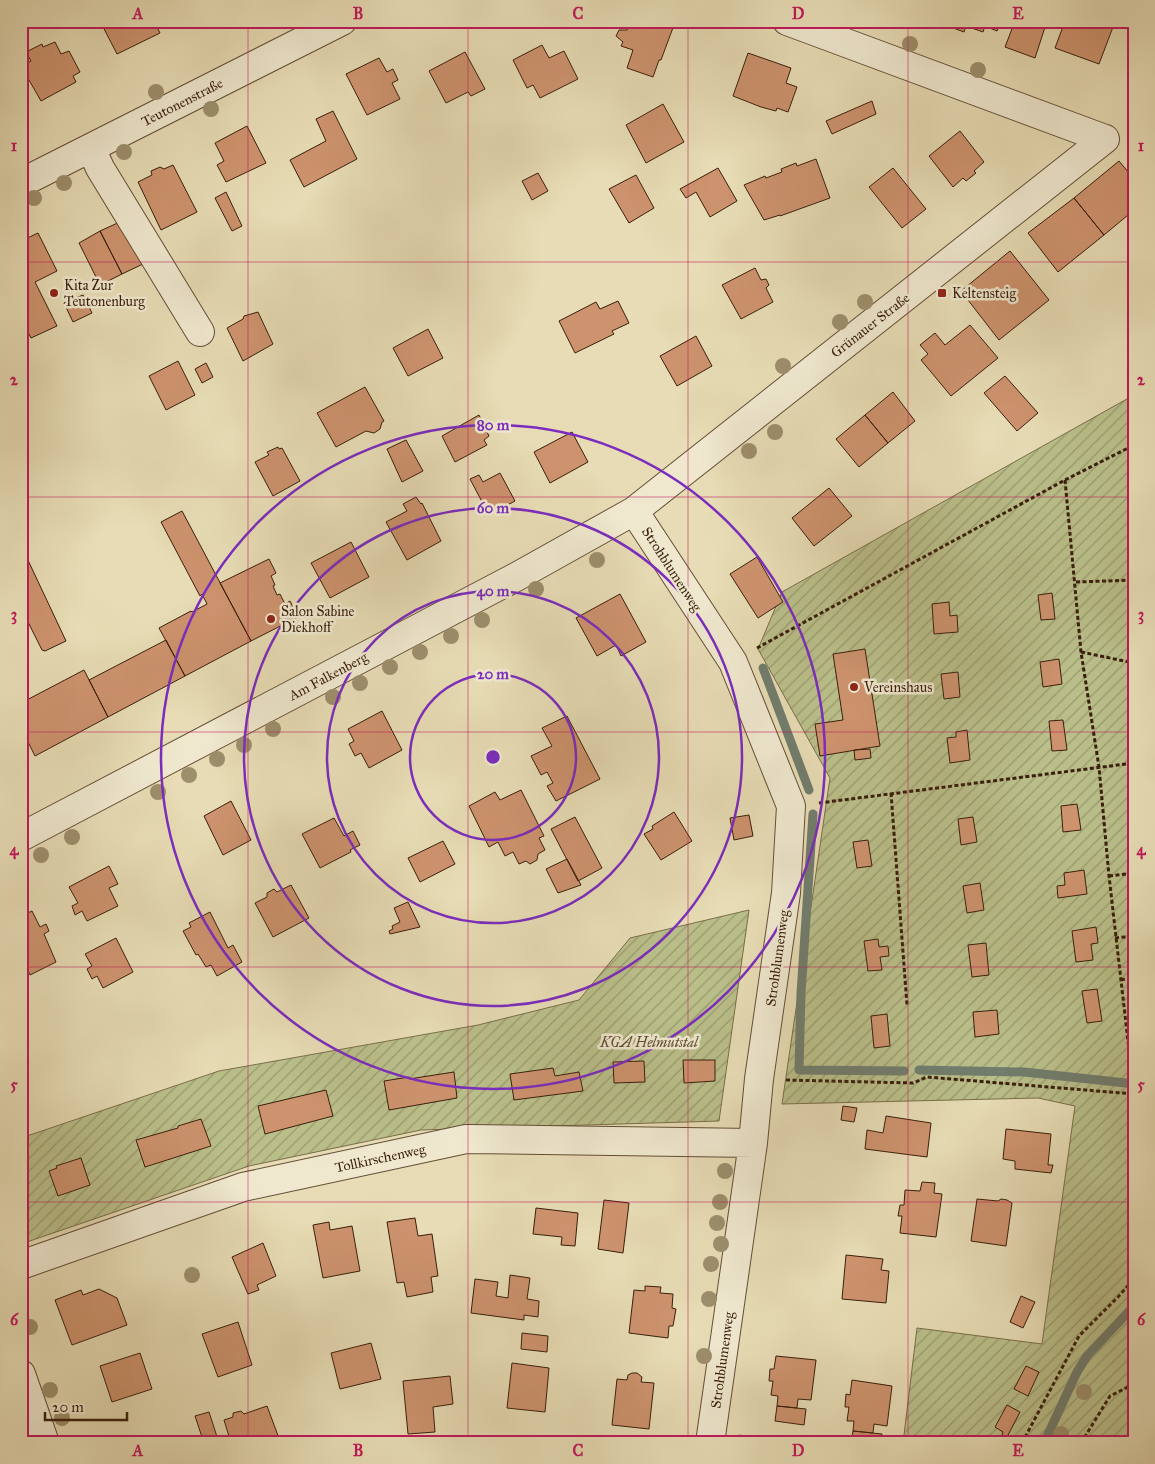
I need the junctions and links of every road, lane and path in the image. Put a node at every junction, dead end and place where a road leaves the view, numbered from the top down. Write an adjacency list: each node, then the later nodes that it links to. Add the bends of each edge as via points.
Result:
1 (342, 21): 5 (street, Teutonenstraße)
2 (787, 21): 10 (street, Grünauer Straße, via 1105,139)
3 (1126, 21): 4 (path)
4 (1134, 34)
5 (91, 148): 6 (street, Teutonenstraße); 7 (street)
6 (21, 183)
7 (200, 332)
8 (1134, 445): 9 (path)
9 (1064, 480): 12 (path); 14 (path)
10 (634, 511): 14 (street, Strohblumenweg); 20 (street, Am Falkenberg, via 516,577)
11 (1134, 580): 12 (path)
12 (1076, 582): 13 (path)
13 (1082, 652): 15 (path); 17 (path)
14 (732, 662): 19 (street, Strohblumenweg)
15 (1134, 663)
16 (1134, 763): 17 (path)
17 (1099, 767): 18 (path); 22 (path)
18 (891, 793): 19 (path); 27 (path)
19 (791, 806): 28 (street, Strohblumenweg, via 786,893)
20 (21, 837)
21 (1134, 873): 22 (path)
22 (1109, 876): 24 (path)
23 (1134, 936): 24 (path)
24 (1115, 938): 26 (path)
25 (1134, 977): 26 (path)
26 (1121, 980): 29 (path)
27 (907, 1005)
28 (759, 1079): 29 (path, via 913,1083 927,1077); 30 (street, Strohblumenweg)
29 (1132, 1093)
30 (753, 1143): 31 (street, Tollkirschenweg, via 466,1139 244,1187); 36 (street, Strohblumenweg)
31 (21, 1265)
32 (1134, 1278): 37 (path, via 1079,1336)
33 (21, 1374): 35 (street)
34 (1134, 1384): 38 (path, via 1110,1396)
35 (44, 1443)
36 (710, 1443)
37 (1022, 1443)
38 (1081, 1443)

